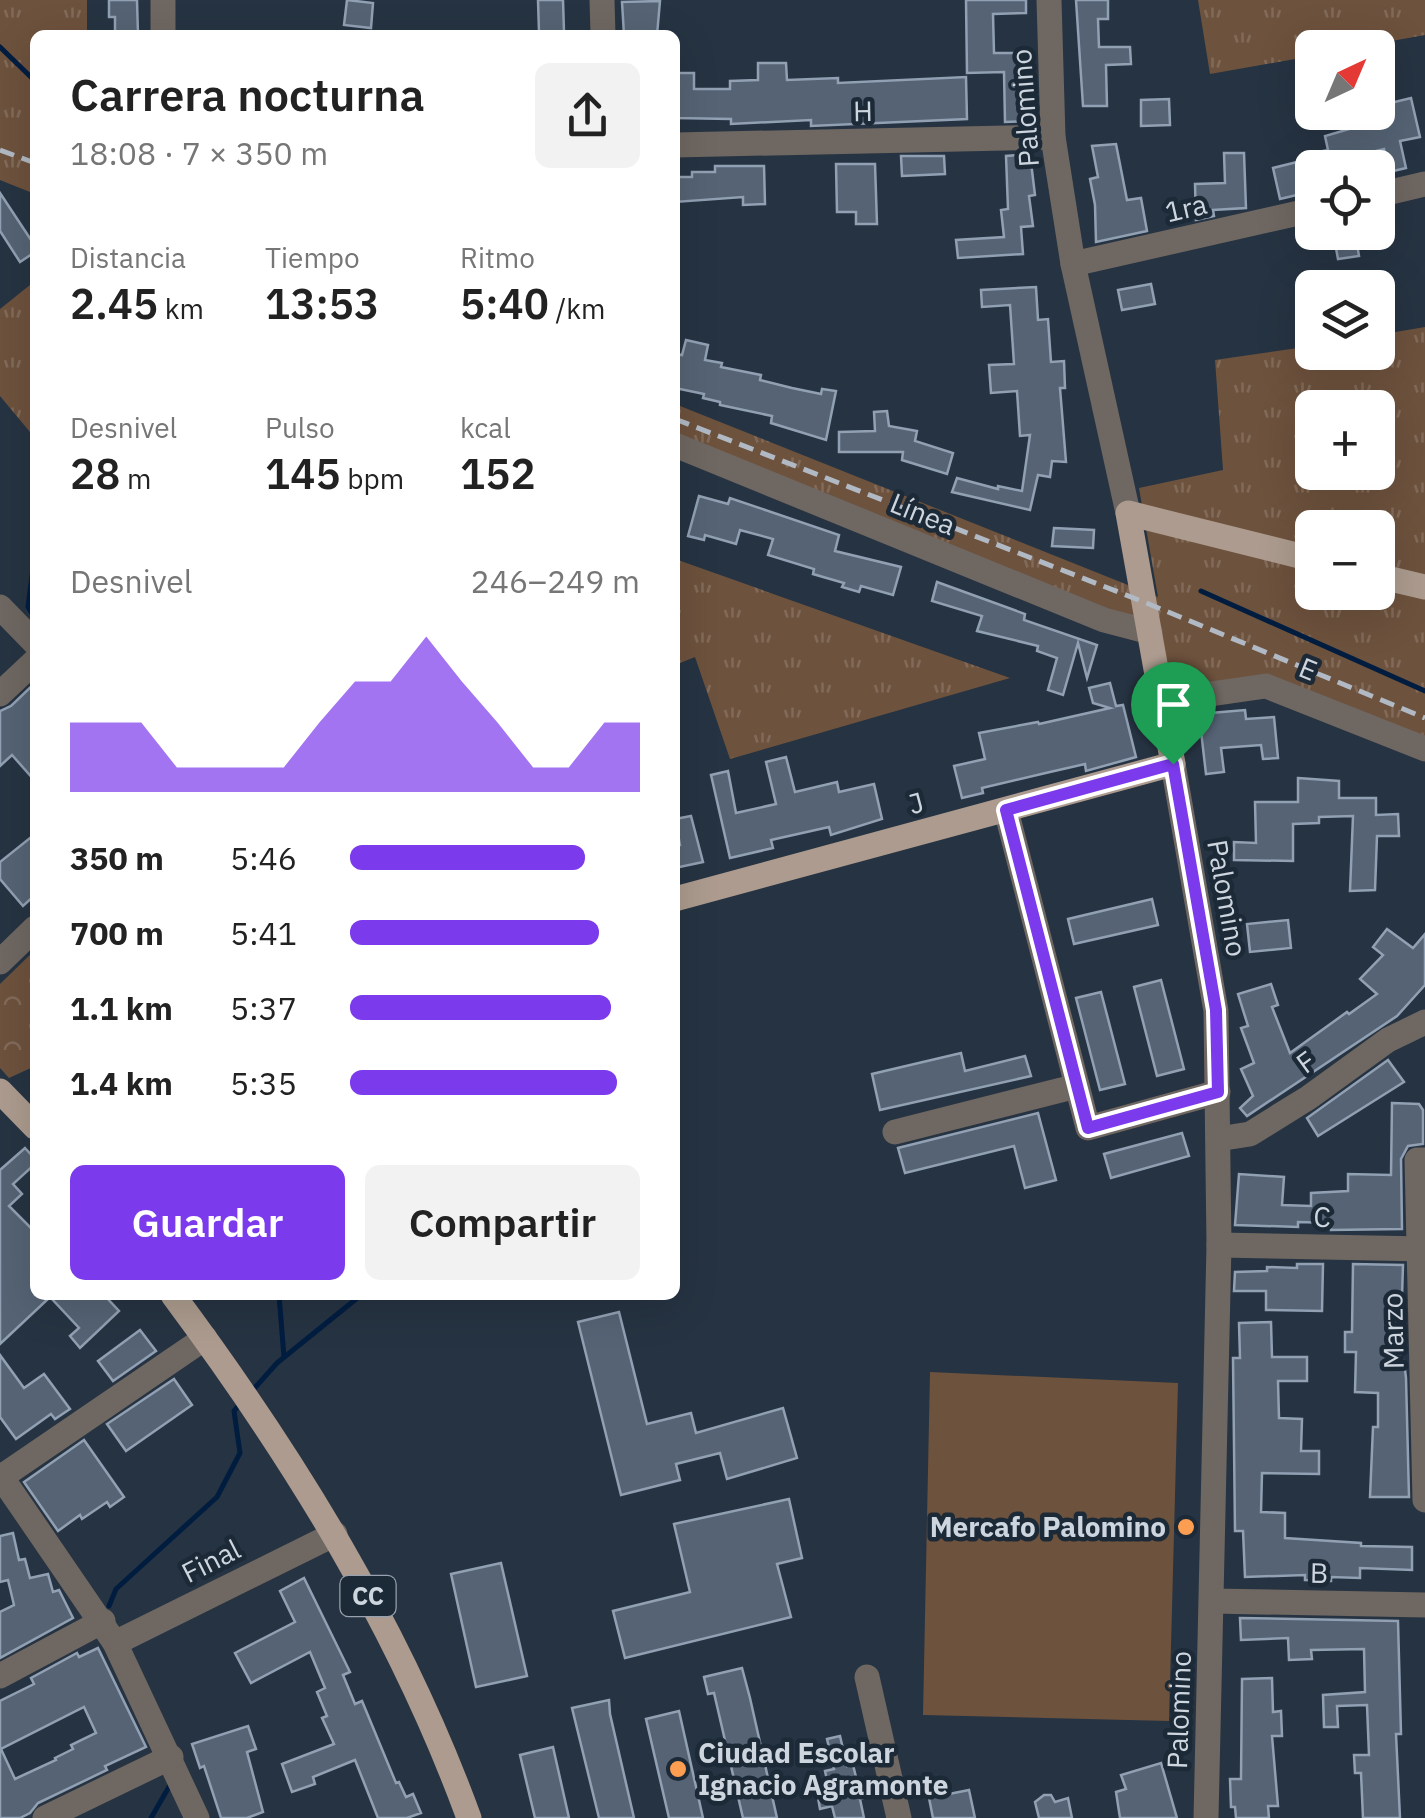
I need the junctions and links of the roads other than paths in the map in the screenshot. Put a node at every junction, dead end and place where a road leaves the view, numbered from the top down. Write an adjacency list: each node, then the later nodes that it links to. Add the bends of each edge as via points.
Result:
1 (163, 0): 4 (street)
2 (602, 0): 5 (street)
3 (1050, 0): 6 (street, Palomino)
4 (163, 30)
5 (603, 30)
6 (1053, 137): 7 (street, H); 11 (street, Palomino)
7 (680, 144)
8 (1425, 184): 9 (street)
9 (1395, 191)
10 (1295, 214): 11 (street, 1ra)
11 (1073, 264): 13 (street, Palomino)
12 (680, 447): 18 (street, Línea, via 1104,620)
13 (1128, 513): 14 (main road); 18 (main road, Palomino)
14 (1295, 556)
15 (1395, 580): 16 (main road)
16 (1425, 587)
17 (0, 607): 19 (street)
18 (1150, 632): 22 (main road, Palomino)
19 (30, 638)
20 (30, 666): 21 (street)
21 (0, 694)
22 (1162, 701): 23 (street, E, via 1266,686); 24 (main road, Palomino)
23 (1425, 749)
24 (1173, 764): 25 (main road, J); 31 (street, Palomino, via 1216,1010)
25 (1006, 810): 26 (main road, J); 30 (street)
26 (680, 898)
27 (30, 934): 28 (street)
28 (0, 962)
29 (1425, 1022): 33 (street, F, via 1250,1134)
30 (1078, 1086): 31 (street, via 1088,1128); 32 (street)
31 (1218, 1092): 33 (street, Palomino)
32 (895, 1132)
33 (1218, 1139): 35 (street, Palomino)
34 (1421, 1160): 36 (street, Marzo)
35 (1219, 1245): 36 (street, C); 42 (street, Palomino)
36 (1423, 1249): 40 (street, Marzo)
37 (177, 1300): 38 (main road, CC)
38 (205, 1338): 39 (street); 41 (main road, CC)
39 (1, 1477): 44 (street)
40 (1425, 1500)
41 (335, 1534): 44 (street, Final); 50 (main road, CC, via 403,1662)
42 (1212, 1601): 43 (street, B); 52 (street, Palomino)
43 (1425, 1605)
44 (109, 1632): 45 (street, Final); 47 (street)
45 (0, 1676)
46 (867, 1678): 51 (street)
47 (170, 1757): 48 (street); 49 (street)
48 (45, 1818)
49 (197, 1818)
50 (469, 1818)
51 (899, 1818)
52 (1206, 1818)

